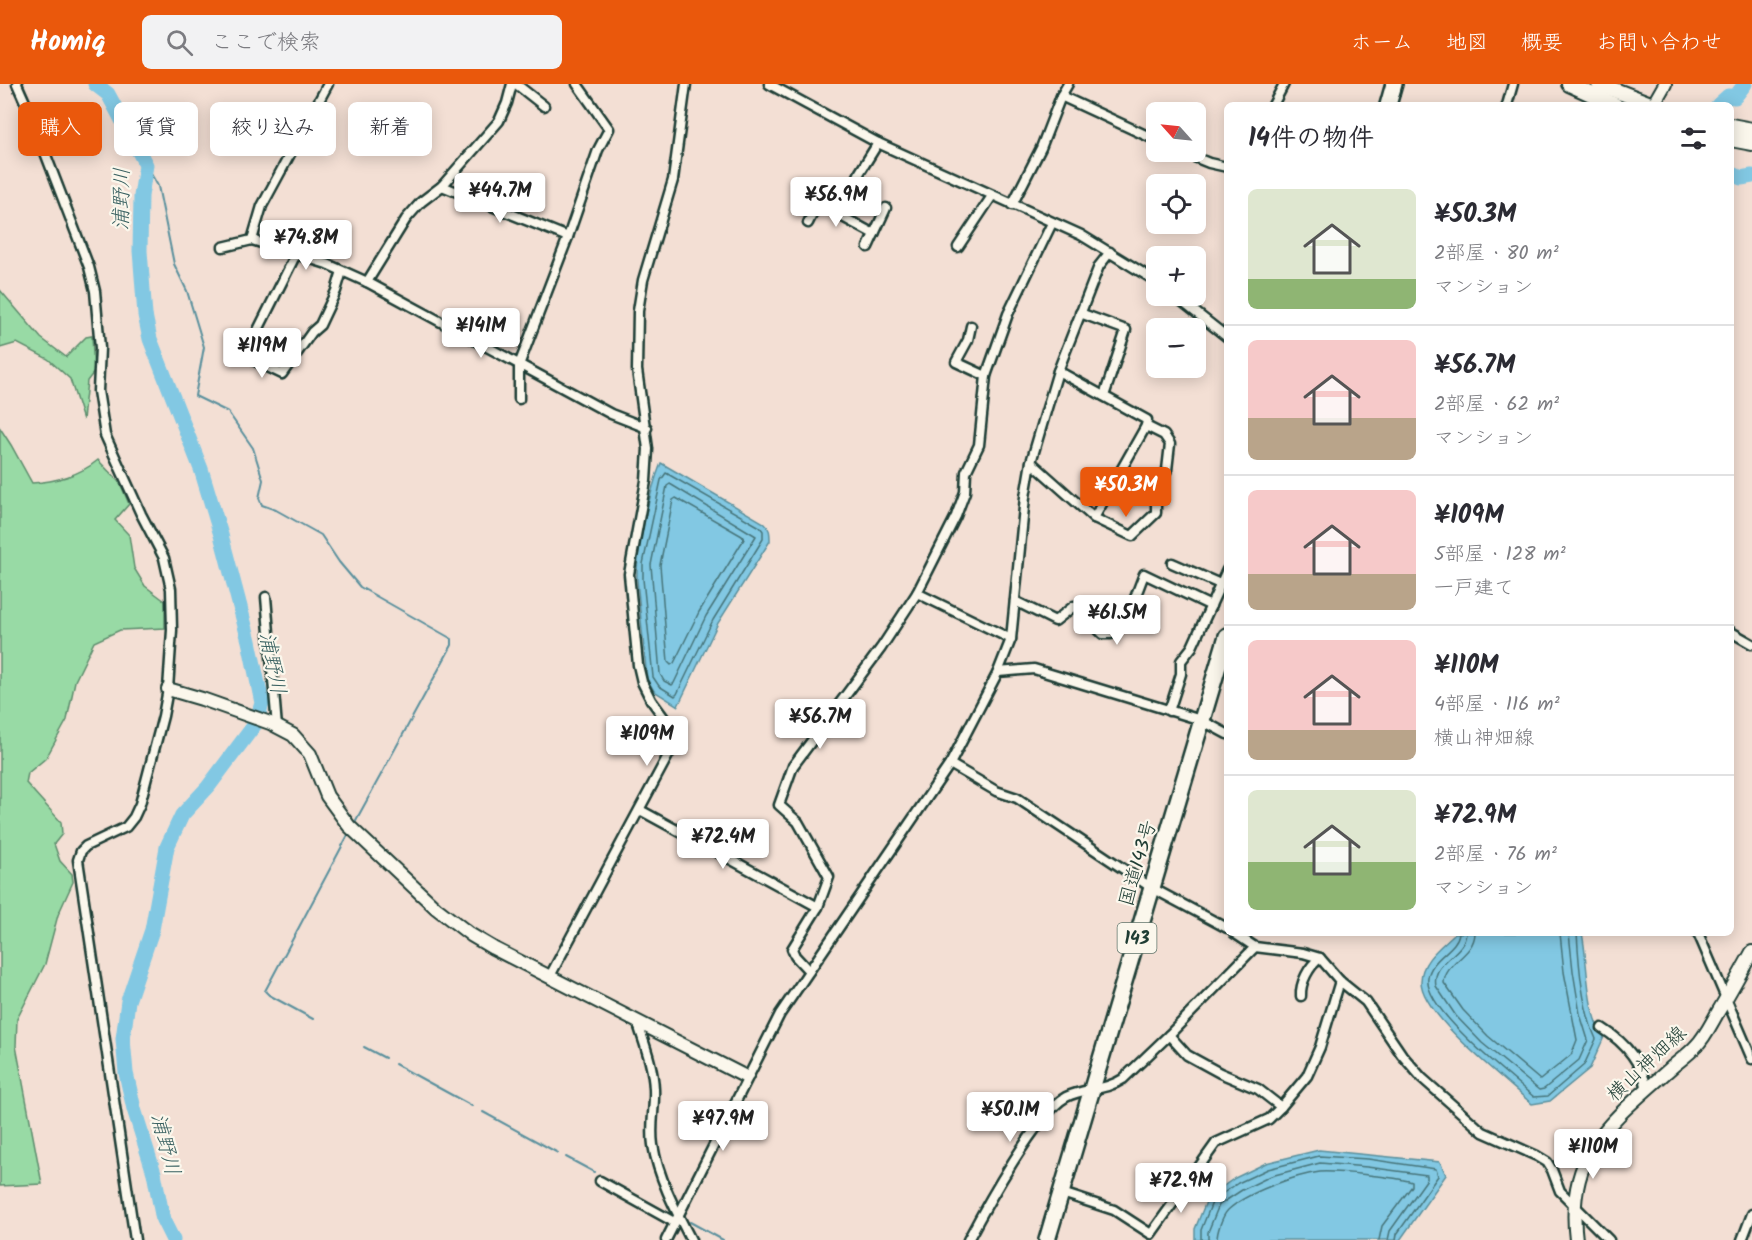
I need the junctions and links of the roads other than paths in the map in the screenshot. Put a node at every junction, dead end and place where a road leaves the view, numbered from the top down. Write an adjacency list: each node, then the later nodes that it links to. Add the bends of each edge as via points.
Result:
1 (17, 84): 73 (street, via 89,267 95,291 100,348 98,391 105,435 164,558 171,589)
2 (328, 84): 39 (street, via 262,206)
3 (514, 84): 21 (street); 30 (street, via 499,121)
4 (577, 84): 38 (street, via 609,129)
5 (686, 84): 58 (street, via 673,180 643,280 638,311 637,370)
6 (769, 84): 26 (street)
7 (1068, 84): 14 (street)
8 (1284, 84): 15 (street)
9 (1394, 84): 16 (highway)
10 (1513, 84): 17 (street)
11 (1569, 84): 18 (main road)
12 (1599, 84): 19 (main road)
13 (1665, 84): 20 (street)
14 (1061, 96): 24 (street); 33 (street, via 1041,148)
15 (1275, 102)
16 (1389, 102)
17 (1508, 102)
18 (1608, 102)
19 (1645, 102)
20 (1655, 102)
21 (544, 106)
22 (1734, 127): 23 (main road)
23 (1752, 130)
24 (1146, 135)
25 (1734, 140): 27 (main road)
26 (878, 143): 31 (street); 32 (street)
27 (1752, 143)
28 (1206, 162): 29 (street)
29 (1224, 166)
30 (442, 186): 38 (street); 47 (street, via 406,219)
31 (993, 196): 33 (street); 42 (street)
32 (845, 203): 35 (street, via 822,194); 37 (street, via 839,215)
33 (1012, 205): 36 (street)
34 (886, 208): 37 (street)
35 (808, 223)
36 (1052, 223): 43 (street); 54 (street, via 1008,314)
37 (874, 234): 41 (street)
38 (568, 237): 52 (street)
39 (252, 240): 40 (street); 44 (street)
40 (223, 247)
41 (868, 247)
42 (958, 247)
43 (1110, 252): 46 (street); 49 (street, via 1099,266)
44 (296, 254): 45 (street); 45 (street, via 245,356 282,374 320,325)
45 (342, 271): 47 (street)
46 (1146, 275)
47 (367, 282): 52 (street)
48 (1187, 306): 51 (street)
49 (1080, 313): 53 (street); 55 (street, via 1126,330)
50 (971, 326): 54 (street, via 957,362)
51 (1224, 335)
52 (519, 365): 56 (street); 58 (street, via 611,414)
53 (1058, 371): 55 (street); 59 (street)
54 (986, 376): 64 (street, via 979,445 966,472 965,492)
55 (1104, 396): 57 (street, via 1147,420)
56 (519, 399)
57 (1146, 426): 60 (street); 60 (street, via 1164,435 1170,444 1167,470 1156,489 1156,513 1132,536)
58 (647, 428): 79 (street, via 646,482 629,574 638,665 651,700 678,737)
59 (1031, 462): 60 (street); 66 (street)
60 (1094, 518)
61 (1172, 563): 63 (street)
62 (1224, 576): 63 (street)
63 (1220, 584): 67 (street)
64 (917, 593): 69 (street); 81 (street, via 793,766 779,805 798,822 829,877)
65 (266, 597): 76 (street)
66 (1016, 601): 67 (street, via 1055,621 1074,606 1103,634 1111,634 1130,610 1144,574); 69 (street)
67 (1211, 606): 74 (street, via 1181,661 1181,674)
68 (1734, 634): 70 (street)
69 (1011, 639): 72 (street)
70 (1752, 644)
71 (1224, 646): 75 (highway, 国道143号 / 143)
72 (998, 672): 74 (street, via 1034,669); 78 (street)
73 (168, 689): 76 (street); 105 (street, via 152,762 134,817 126,827 86,846 78,860)
74 (1169, 711): 75 (street)
75 (1201, 720): 77 (street); 80 (highway, 国道143号 / 143)
76 (274, 725): 88 (street, via 306,748 341,818 436,908 479,939)
77 (1224, 732)
78 (950, 764): 80 (street, via 996,791 1017,798); 87 (street)
79 (640, 810): 81 (street); 88 (street)
80 (1152, 888): 82 (street); 97 (highway, 国道143号 / 143)
81 (818, 907): 87 (street, via 792,949)
82 (1224, 926)
83 (1699, 936): 91 (street)
84 (1251, 941): 86 (street); 94 (street)
85 (1752, 952): 91 (street, 横山神畑線)
86 (1320, 958): 89 (street); 90 (street, via 1300,987)
87 (809, 971): 96 (street)
88 (550, 976): 92 (street)
89 (1340, 981): 99 (street, via 1316,1057); 102 (street, via 1366,1002 1422,1078 1483,1132 1547,1162 1560,1191)
90 (1301, 996)
91 (1726, 999): 95 (street); 98 (street, 横山神畑線, via 1696,1046)
92 (637, 1021): 96 (street); 104 (street, via 653,1076 654,1148)
93 (1602, 1028): 98 (street, via 1624,1044 1641,1070)
94 (1169, 1035): 97 (street, via 1114,1085); 99 (street, via 1187,1055 1258,1089)
95 (1752, 1059)
96 (746, 1077): 104 (street)
97 (1092, 1090): 101 (highway, 国道143号 / 143); 108 (street, via 1057,1103 1022,1149)
98 (1647, 1090): 102 (street, 横山神畑線, via 1603,1131 1592,1147 1579,1174)
99 (1281, 1107): 101 (street, via 1269,1119 1216,1143 1151,1234 1114,1210)
100 (600, 1181): 104 (street)
101 (1062, 1193): 109 (highway, 国道143号 / 143)
102 (1574, 1206): 110 (street, 横山神畑線); 111 (street)
103 (1752, 1214): 112 (street)
104 (675, 1218): 106 (street); 107 (street)
105 (135, 1240)
106 (666, 1240)
107 (691, 1240)
108 (968, 1240)
109 (1047, 1240)
110 (1576, 1240)
111 (1609, 1240)
112 (1742, 1240)

